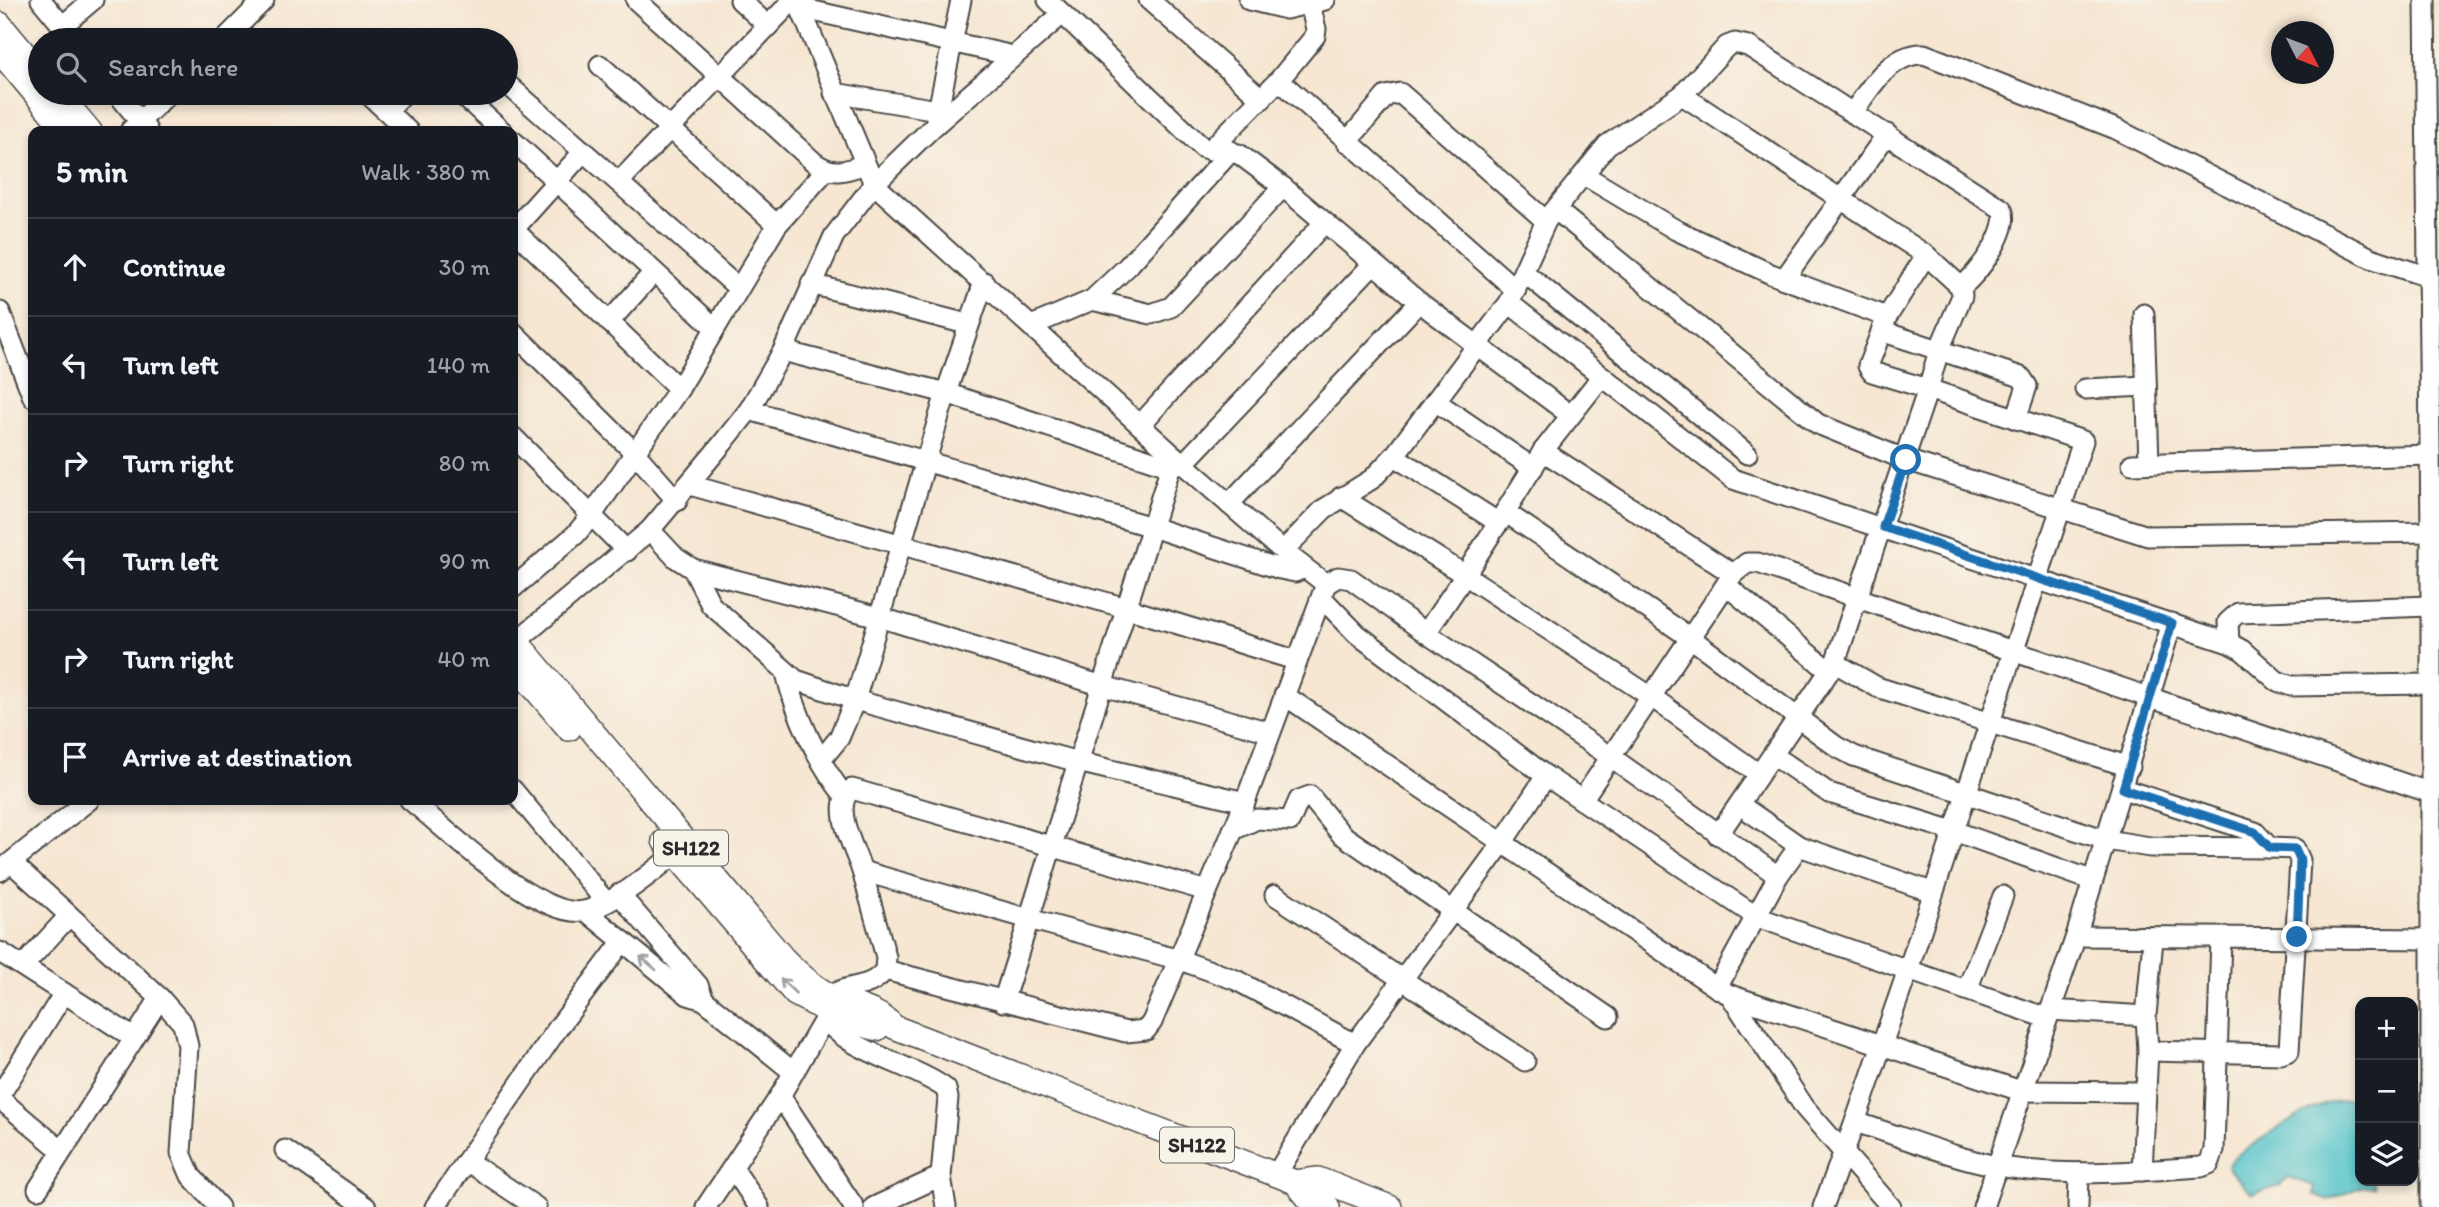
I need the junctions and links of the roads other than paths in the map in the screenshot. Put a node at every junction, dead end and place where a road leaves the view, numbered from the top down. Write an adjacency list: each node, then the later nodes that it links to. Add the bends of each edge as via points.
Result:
1 (41, 0): 15 (street)
2 (93, 0): 16 (street)
3 (264, 0): 17 (street)
4 (636, 0): 23 (street)
5 (740, 0): 14 (street)
6 (961, 0): 18 (street)
7 (1149, 0): 29 (street)
8 (1249, 0): 10 (street, via 1278,9)
9 (2425, 0): 69 (street)
10 (1315, 2): 24 (street, via 1315,36)
11 (797, 3): 14 (street); 18 (street); 27 (street)
12 (1055, 7): 20 (street); 50 (street)
13 (0, 24): 21 (main road)
14 (768, 26): 23 (street)
15 (64, 28)
16 (72, 28)
17 (236, 28)
18 (952, 41): 20 (street); 39 (street)
19 (0, 52): 25 (main road)
20 (1013, 56): 39 (street)
21 (28, 58)
22 (600, 65): 46 (street)
23 (719, 76): 46 (street); 54 (street)
24 (1279, 80): 29 (street); 48 (street)
25 (28, 86)
26 (518, 93): 52 (street)
27 (834, 93): 39 (street); 53 (street)
28 (1682, 94): 38 (street, via 1735,43 1748,46); 55 (street, via 1615,137); 60 (street)
29 (1262, 99): 50 (street)
30 (44, 105): 40 (main road)
31 (68, 105): 41 (main road)
32 (125, 105): 42 (street)
33 (159, 105): 43 (street)
34 (380, 105): 37 (street)
35 (393, 105): 37 (street)
36 (473, 105): 45 (street)
37 (387, 111): 44 (street)
38 (1853, 113): 47 (street); 69 (street, via 1878,78 1912,53 1924,54 2135,138 2371,258)
39 (936, 118): 58 (street)
40 (62, 126)
41 (86, 126)
42 (138, 126)
43 (141, 126)
44 (403, 126)
45 (496, 126)
46 (670, 128): 56 (street); 64 (street)
47 (1887, 134): 60 (street); 73 (street, via 2002,209 2004,222 1983,265)
48 (1347, 142): 61 (street, via 1386,96 1400,93); 75 (street)
49 (518, 146): 57 (street)
50 (1209, 150): 51 (street)
51 (1231, 150): 59 (street); 76 (street)
52 (584, 151): 56 (street); 57 (street)
53 (864, 164): 54 (street, via 837,172); 58 (street)
54 (826, 170): 64 (street)
55 (1584, 175): 61 (street); 70 (street, via 1676,230)
56 (619, 181): 74 (street)
57 (556, 182): 63 (street); 68 (street)
58 (874, 184): 71 (street); 72 (street, via 834,236)
59 (1283, 187): 62 (street); 76 (street, via 1171,307 1152,314)
60 (1841, 198): 66 (street); 70 (street)
61 (1551, 215): 75 (street); 108 (street, via 1818,424)
62 (1324, 223): 67 (street); 100 (street)
63 (518, 224)
64 (777, 225): 74 (street)
65 (518, 234): 80 (street)
66 (1926, 255): 73 (street); 82 (street)
67 (1373, 264): 77 (street); 109 (street)
68 (654, 272): 80 (street); 84 (street)
69 (2428, 277): 105 (street)
70 (1784, 279): 82 (street)
71 (984, 282): 81 (street); 83 (street)
72 (811, 284): 81 (street); 88 (street)
73 (1961, 286): 87 (street, via 1962,296)
74 (737, 287): 84 (street)
75 (1517, 289): 86 (street); 89 (street); 104 (street)
76 (1092, 300): 83 (street)
77 (1419, 303): 86 (street); 114 (street)
78 (0, 312): 90 (street)
79 (2144, 314): 91 (street)
80 (609, 323): 92 (street)
81 (967, 324): 95 (street)
82 (1884, 324): 87 (street); 93 (street, via 1869,358 1871,372)
83 (1031, 326): 100 (street)
84 (715, 328): 92 (street)
85 (518, 337): 103 (street)
86 (1477, 348): 96 (street); 98 (street)
87 (1939, 350): 93 (street); 99 (street, via 2025,381)
88 (783, 351): 95 (street); 97 (street)
89 (1602, 376): 98 (street); 119 (street, via 1733,478)
90 (28, 384)
91 (2146, 386): 94 (street); 105 (street, via 2140,463)
92 (679, 389): 103 (street)
93 (1928, 389): 99 (street); 108 (street)
94 (2085, 389)
95 (946, 393): 107 (street); 109 (street)
96 (1435, 401): 106 (street); 110 (street)
97 (749, 410): 107 (street); 111 (street)
98 (1569, 414): 102 (street)
99 (2016, 419): 115 (street, via 2083,441)
100 (1140, 425): 109 (street)
101 (518, 442): 116 (street)
102 (1543, 451): 110 (street); 128 (street)
103 (635, 453): 113 (street); 116 (street)
104 (1747, 454)
105 (2430, 455): 121 (street)
106 (1394, 456): 112 (street, via 1372,479); 117 (street)
107 (925, 460): 118 (street); 122 (street)
108 (1906, 460): 115 (street); 119 (street)
109 (1176, 462): 114 (street); 118 (street)
110 (1533, 468): 117 (street)
111 (690, 485): 113 (street); 122 (street)
112 (1341, 497): 124 (street); 127 (street)
113 (677, 501): 120 (street)
114 (1229, 504): 124 (street)
115 (2062, 510): 121 (street, via 2148,536); 129 (street)
116 (592, 515): 123 (street); 130 (street)
117 (1502, 518): 127 (street); 138 (street)
118 (1152, 527): 125 (street, via 1280,569 1295,572); 134 (street)
119 (1883, 527): 129 (street); 132 (street)
120 (650, 530): 123 (street); 126 (street)
121 (2431, 532): 133 (street)
122 (902, 542): 134 (street); 135 (street)
123 (627, 551): 139 (street)
124 (1283, 551): 125 (street)
125 (1304, 568): 131 (street)
126 (693, 569): 135 (street); 145 (street, via 711,605)
127 (1465, 575): 137 (street); 150 (street)
128 (1729, 580): 132 (street, via 1747,563 1758,563); 138 (street); 144 (street)
129 (2036, 580): 136 (street); 142 (street)
130 (518, 583)
131 (1324, 591): 137 (street, via 1338,577 1351,579); 143 (street); 161 (street, via 1357,634)
132 (1857, 596): 142 (street); 144 (street)
133 (2430, 606): 140 (street, via 2238,613 2228,622); 146 (street)
134 (1126, 608): 143 (street); 147 (street)
135 (879, 617): 147 (street); 151 (street)
136 (2172, 623): 140 (street); 149 (street)
137 (1426, 633): 156 (street)
138 (1692, 639): 150 (street); 152 (street)
139 (518, 643)
140 (2229, 643): 146 (street, via 2277,681 2291,686)
141 (518, 651): 180 (main road, SH122)
142 (2013, 652): 149 (street); 153 (street)
143 (1295, 660): 148 (street)
144 (1832, 667): 152 (street); 153 (street, via 1877,687)
145 (786, 673): 151 (street); 157 (street, via 793,701)
146 (2429, 684): 164 (street)
147 (1103, 686): 154 (street); 158 (street)
148 (1284, 695): 154 (street); 176 (street)
149 (2150, 697): 159 (street); 164 (street)
150 (1653, 698): 156 (street); 160 (street)
151 (855, 700): 157 (street); 158 (street)
152 (1798, 718): 155 (street); 163 (street, via 1846,753)
153 (1990, 722): 159 (street); 163 (street)
154 (1270, 733): 168 (street)
155 (1773, 755): 160 (street); 173 (street, via 1829,793)
156 (1611, 757): 167 (street); 174 (street)
157 (821, 760): 166 (street)
158 (1078, 762): 168 (street); 177 (street)
159 (2130, 767): 162 (street)
160 (1759, 775): 171 (street)
161 (1546, 776): 167 (street); 176 (street)
162 (2123, 789): 175 (street); 179 (street, via 2255,832)
163 (1967, 793): 173 (street); 175 (street)
164 (2431, 793): 199 (street)
165 (518, 795): 189 (street)
166 (844, 795): 177 (street, via 859,789); 182 (street, via 841,806)
167 (1582, 800): 193 (street)
168 (1245, 802): 172 (street)
169 (83, 805): 181 (street)
170 (416, 805): 190 (street, via 500,875 554,908)
171 (1740, 806): 174 (street); 178 (street)
172 (1233, 830): 185 (street); 191 (street, via 1257,819 1290,821 1299,800 1310,796 1341,834)
173 (1954, 831): 184 (street); 186 (street)
174 (1718, 835): 183 (street)
175 (2106, 840): 179 (street, via 2150,847); 184 (street)
176 (1503, 842): 191 (street); 208 (street)
177 (1051, 844): 185 (street); 194 (street)
178 (1799, 846): 183 (street); 186 (street)
179 (2270, 848): 196 (street, via 2289,848 2299,854)
180 (681, 849): 189 (street); 213 (main road, SH122, via 781,980 795,994)
181 (6, 867): 192 (street)
182 (862, 871): 194 (street); 204 (street, via 886,957)
183 (1778, 876): 193 (street)
184 (2091, 880): 195 (street)
185 (1207, 891): 202 (street)
186 (1932, 892): 205 (street)
187 (1275, 895): 206 (street)
188 (2003, 896): 207 (street)
189 (612, 898): 190 (street); 211 (street, via 698,985)
190 (586, 911): 200 (street)
191 (1451, 912): 206 (street); 216 (street)
192 (68, 917): 203 (street); 210 (street)
193 (1757, 917): 205 (street); 208 (street)
194 (1029, 919): 202 (street); 212 (street)
195 (2076, 936): 198 (street); 214 (street)
196 (2297, 937): 197 (street); 199 (street); 221 (street, via 2289,1051)
197 (2221, 938): 198 (street); 221 (street)
198 (2153, 939): 215 (street)
199 (2432, 939): 255 (street)
200 (623, 941): 211 (street, one-way to 200, via 688,995); 232 (street)
201 (0, 952): 203 (street)
202 (1180, 960): 212 (street, via 1153,1022 1137,1033); 218 (street, via 1250,986)
203 (23, 966): 209 (street)
204 (885, 970): 212 (street); 213 (street, via 872,982 837,990)
205 (1908, 970): 207 (street); 219 (street)
206 (1400, 980): 218 (street); 222 (street)
207 (1968, 990): 214 (street)
208 (1724, 992): 219 (street); 231 (street)
209 (64, 993): 217 (street); 227 (street)
210 (160, 998): 217 (street); 241 (street, via 176,1013 187,1034 180,1141 184,1164)
211 (704, 1000): 223 (street)
212 (1003, 1002)
213 (825, 1009): 223 (street); 237 (street, via 855,1042 946,1089); 238 (main road, SH122, via 878,1029 894,1027)
214 (2049, 1014): 215 (street); 224 (street)
215 (2146, 1016): 220 (street)
216 (1608, 1017)
217 (134, 1038): 230 (street)
218 (1354, 1044): 238 (street)
219 (1881, 1046): 224 (street); 228 (street)
220 (2148, 1051): 221 (street); 225 (street)
221 (2217, 1054): 235 (street, via 2213,1158 2201,1167)
222 (1525, 1060)
223 (792, 1071): 226 (street)
224 (2021, 1091): 225 (street); 233 (street)
225 (2145, 1092): 235 (street)
226 (780, 1096): 234 (street); 247 (street)
227 (0, 1097): 230 (street)
228 (1855, 1122): 231 (street); 233 (street)
229 (285, 1150): 242 (street)
230 (62, 1151): 239 (street)
231 (1843, 1155): 240 (street); 252 (street)
232 (467, 1161): 243 (street); 244 (street)
233 (1996, 1166): 236 (street); 253 (street)
234 (733, 1168): 245 (street); 246 (street)
235 (2142, 1171): 236 (street)
236 (2079, 1173): 254 (street)
237 (941, 1176): 248 (street); 249 (street)
238 (1285, 1179): 250 (main road, SH122); 251 (main road, SH122, via 1318,1180)
239 (38, 1189)
240 (1888, 1206)
241 (219, 1207)
242 (366, 1207)
243 (435, 1207)
244 (536, 1207)
245 (706, 1207)
246 (759, 1207)
247 (855, 1207)
248 (874, 1207)
249 (946, 1207)
250 (1328, 1207)
251 (1390, 1207)
252 (1823, 1207)
253 (1983, 1207)
254 (2078, 1207)
255 (2431, 1207)

